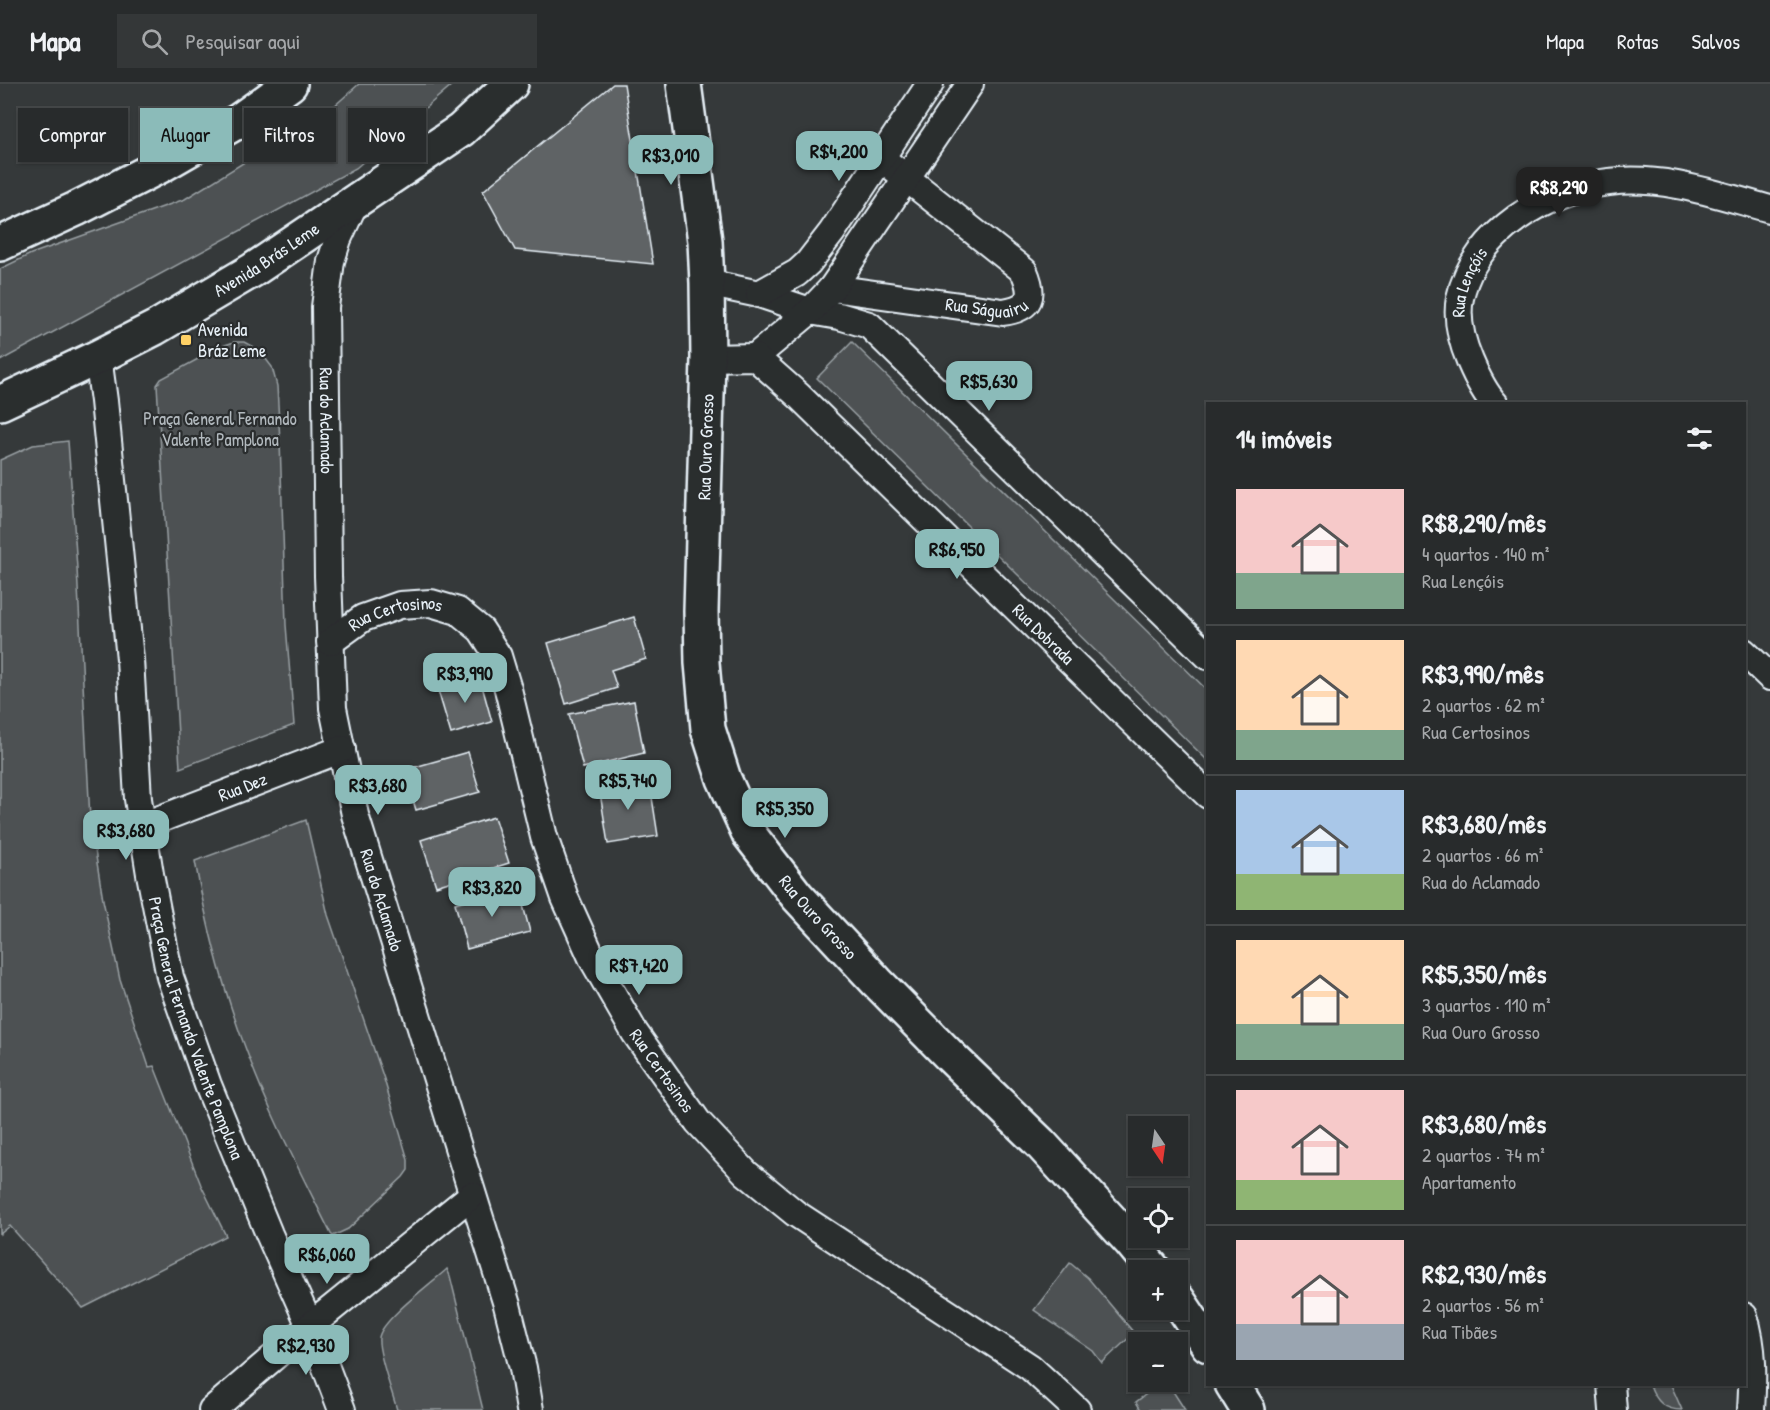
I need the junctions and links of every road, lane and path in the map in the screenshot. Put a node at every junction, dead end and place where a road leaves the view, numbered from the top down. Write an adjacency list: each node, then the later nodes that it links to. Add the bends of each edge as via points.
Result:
1 (290, 84): 10 (street, via 240,120 162,165)
2 (512, 84): 8 (street, Avenida Brás Leme, via 460,130)
3 (684, 84): 11 (street, Rua Ouro Grosso)
4 (930, 84): 6 (street)
5 (970, 84): 7 (street)
6 (881, 158): 7 (street, Rua Ságuairu); 13 (street, via 808,262 797,273)
7 (906, 178): 12 (street); 12 (street, Rua Ságuairu, via 1024,271 1031,294 1025,304 1003,312)
8 (356, 200): 15 (street, Avenida Brás Leme, via 253,270); 20 (street, Rua do Aclamado, via 331,261 325,307)
9 (1770, 209): 18 (street, Rua Lençóis, via 1681,186 1611,181 1546,200 1517,219 1494,236 1477,258 1460,300 1465,350)
10 (0, 244)
11 (707, 283): 13 (street); 17 (street, Rua Ouro Grosso)
12 (832, 288): 14 (street)
13 (759, 294): 14 (street)
14 (810, 311): 16 (street); 21 (street, via 869,325)
15 (98, 357): 19 (street, Avenida Brás Leme); 26 (street, Praça General Fernando Valente Pamplona, via 130,659)
16 (756, 357): 17 (street); 25 (street, Rua Dobrada)
17 (708, 358): 28 (street, Rua Ouro Grosso, via 702,663 708,729 724,779 749,834 797,896 885,990 1040,1143)
18 (1494, 402)
19 (0, 403)
20 (330, 642): 24 (street, Rua do Aclamado, via 333,708); 38 (street, Rua Certosinos, via 363,618 400,605 431,603 458,611 481,630 498,656 544,837 565,898 593,960 635,1033 698,1122 746,1173 795,1213 1030,1366)
21 (1206, 654)
22 (1746, 654): 23 (street)
23 (1770, 678)
24 (342, 749): 26 (street, Rua Dez); 27 (street, Rua do Aclamado, via 355,815)
25 (1206, 793)
26 (142, 826): 31 (street, Praça General Fernando Valente Pamplona, via 170,977 208,1085)
27 (472, 1195): 31 (street); 37 (street, Rua do Aclamado, via 507,1305)
28 (1146, 1260)
29 (1188, 1315): 32 (street)
30 (1746, 1322): 41 (street, via 1753,1361)
31 (310, 1326): 35 (street); 36 (street, Praça General Fernando Valente Pamplona)
32 (1206, 1343)
33 (1233, 1386): 39 (street)
34 (1611, 1386): 40 (street)
35 (212, 1410)
36 (342, 1410)
37 (530, 1410)
38 (1077, 1410)
39 (1248, 1410)
40 (1613, 1410)
41 (1751, 1410)

